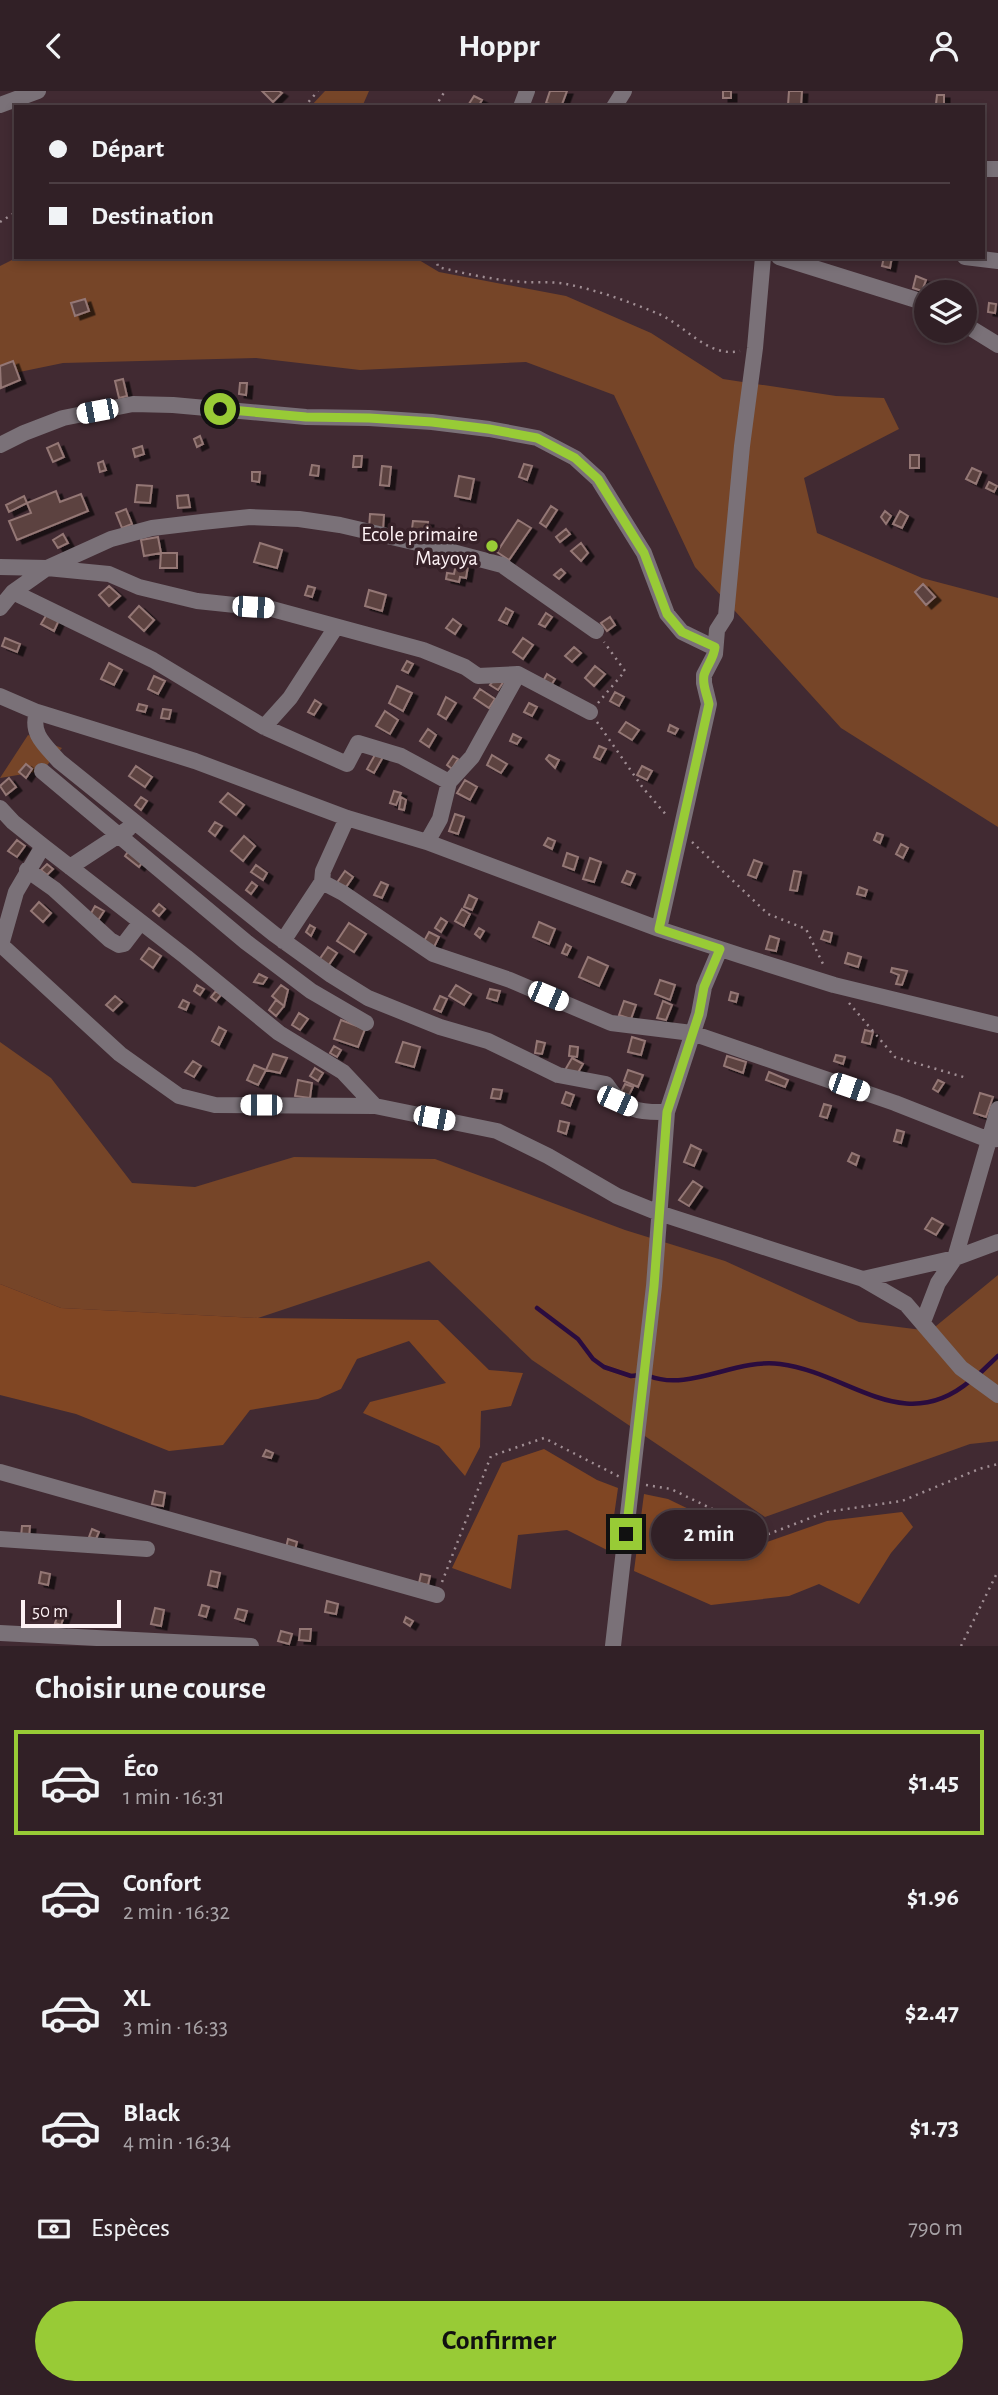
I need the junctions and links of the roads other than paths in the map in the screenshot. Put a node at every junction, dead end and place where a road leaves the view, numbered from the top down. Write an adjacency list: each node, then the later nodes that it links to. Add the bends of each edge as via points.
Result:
1 (37, 91): 2 (street)
2 (0, 106)
3 (763, 259): 15 (street, via 726,616 716,630)
4 (785, 259): 5 (street)
5 (914, 299)
6 (977, 332): 7 (street)
7 (998, 345)
8 (0, 445): 15 (street, via 63,418 133,404 419,421 537,438 575,458 598,479 644,553 667,614 682,632)
9 (0, 568): 10 (street)
10 (47, 568): 11 (street); 13 (street, via 109,574 197,601 272,609); 14 (street, via 111,539 152,528 250,517 299,519 502,565)
11 (13, 592): 12 (street); 20 (street, via 153,660)
12 (0, 608)
13 (336, 627): 16 (street, via 423,650 478,675); 20 (street, via 290,698)
14 (596, 631)
15 (715, 647): 33 (street, via 704,675 709,704)
16 (518, 674): 19 (street); 22 (street, via 472,757)
17 (0, 696): 18 (street)
18 (37, 712): 24 (street, via 195,761); 25 (street, via 35,732 59,761)
19 (590, 712)
20 (264, 727): 22 (street, via 347,764 358,744 389,751)
21 (42, 771): 26 (street)
22 (449, 782): 27 (street, via 440,819)
23 (0, 808): 28 (street)
24 (348, 818): 27 (street); 31 (street)
25 (136, 825): 26 (street); 34 (street)
26 (119, 833): 29 (street); 37 (street, via 246,942 311,991)
27 (427, 842): 33 (street)
28 (43, 846): 29 (street); 30 (street)
29 (70, 867): 32 (street)
30 (27, 870): 32 (street, via 119,945); 35 (street)
31 (322, 882): 34 (street); 39 (street, via 433,954 510,980 611,1023)
32 (140, 923): 40 (street, via 279,1033 342,1072)
33 (659, 929): 36 (street)
34 (283, 941): 42 (street, via 368,997 488,1041 558,1075 606,1084 617,1101 643,1112)
35 (0, 945): 40 (street, via 120,1054 179,1096 215,1105)
36 (720, 949): 38 (street, via 834,985); 39 (street)
37 (366, 1023)
38 (998, 1025)
39 (691, 1033): 42 (street); 43 (street)
40 (375, 1106): 44 (street, via 497,1131 617,1196)
41 (998, 1109): 43 (street)
42 (667, 1112): 44 (street)
43 (993, 1139): 46 (street)
44 (659, 1213): 47 (street); 56 (street)
45 (998, 1242): 46 (street)
46 (955, 1258): 47 (street); 48 (street, via 938,1283)
47 (863, 1279): 48 (street, via 895,1296)
48 (923, 1322): 49 (street, via 974,1378)
49 (998, 1395)
50 (0, 1472): 53 (street)
51 (0, 1539): 52 (street)
52 (147, 1549)
53 (437, 1595)
54 (0, 1633): 55 (street)
55 (251, 1646)
56 (613, 1646)

